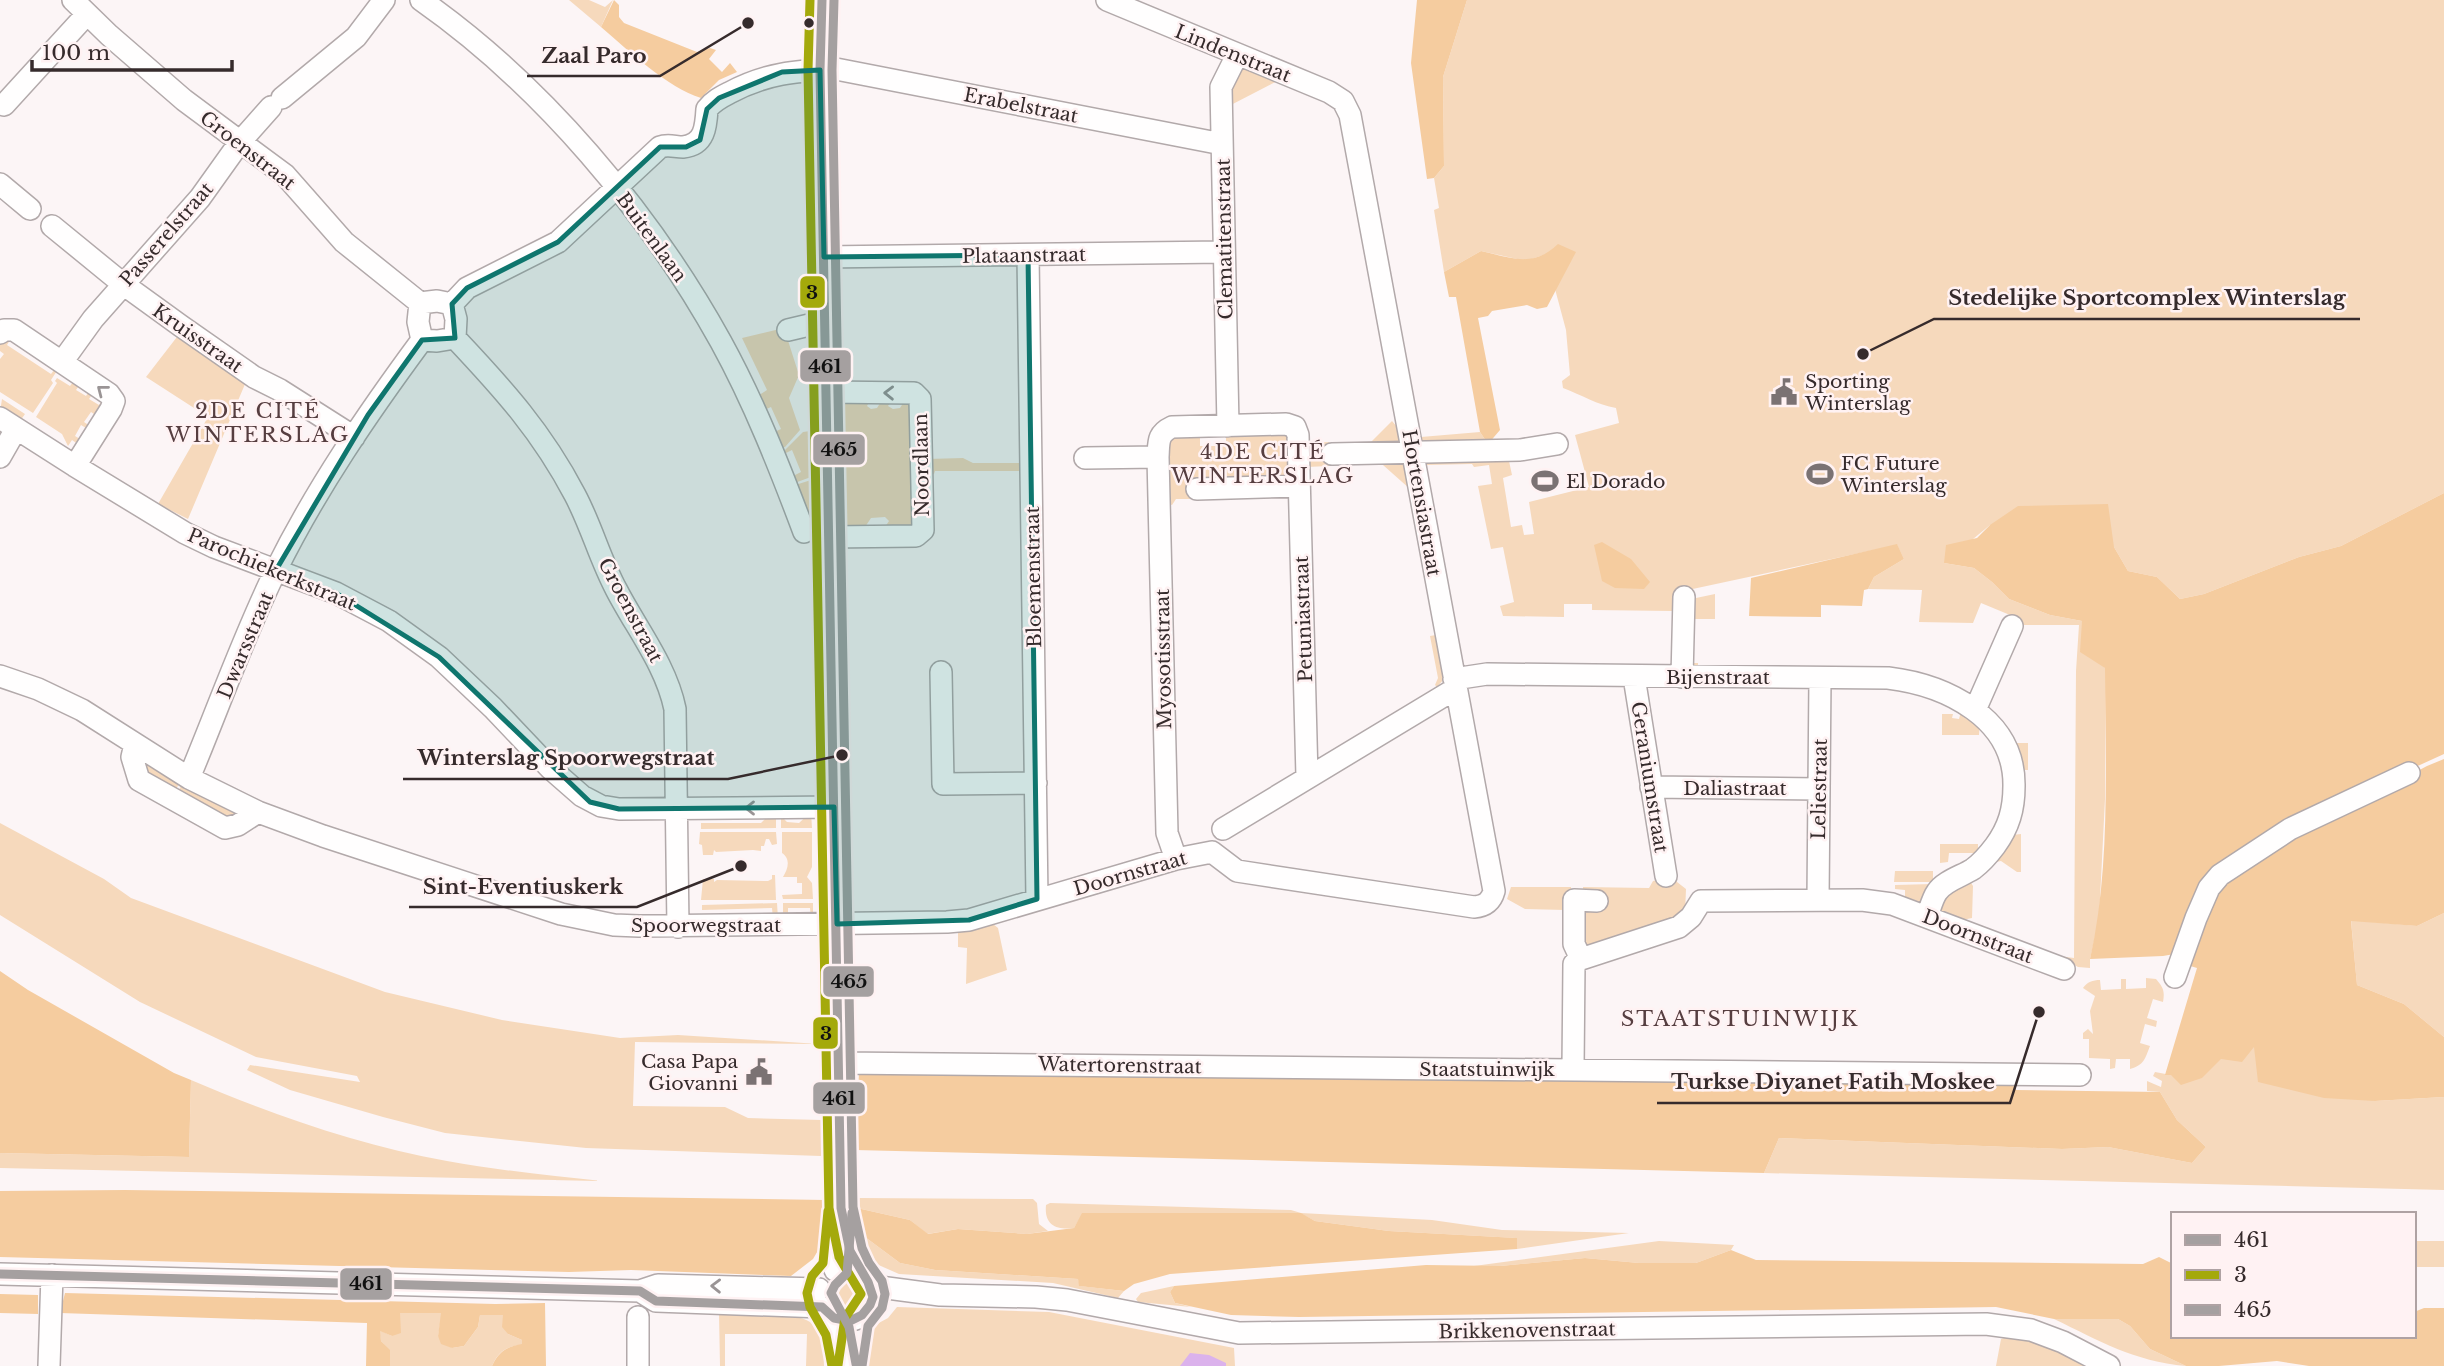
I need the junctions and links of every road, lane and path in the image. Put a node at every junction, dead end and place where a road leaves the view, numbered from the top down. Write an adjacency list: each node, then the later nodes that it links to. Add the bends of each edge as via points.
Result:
1 (384, 0): 10 (street, Passerelstraat, via 356,37 276,102)
2 (421, 0): 13 (street, Buitenlaan, via 482,47 562,124)
3 (822, 0): 7 (street)
4 (1107, 0): 6 (street, Lindenstraat)
5 (80, 7): 8 (street); 10 (street, Groenstraat, via 184,100)
6 (1237, 55): 9 (street, Lindenstraat, via 1329,92 1343,101); 11 (street, Clematitenstraat, via 1221,87)
7 (820, 70): 11 (street, Erabelstraat, via 836,69); 13 (street, via 782,72 719,98 707,109 705,134 700,140 687,147 660,146); 18 (street)
8 (4, 105)
9 (1350, 115): 33 (street, Hortensiastraat)
10 (240, 142): 19 (street, Passerelstraat, via 200,198); 20 (street, Groenstraat, via 285,175 344,242)
11 (1222, 144): 16 (street, Clematitenstraat)
12 (0, 184): 14 (street)
13 (616, 187): 21 (street, via 558,242 467,288); 41 (street, Buitenlaan, via 722,342 763,428)
14 (30, 209)
15 (52, 226): 19 (street, Kruisstraat)
16 (1224, 252): 17 (street, Plataanstraat); 30 (street, Clematitenstraat)
17 (1028, 255): 18 (street, Plataanstraat); 57 (street, Bloemenstraat)
18 (824, 257): 22 (street)
19 (123, 284): 27 (street, Passerelstraat); 31 (street, Kruisstraat, via 254,377)
20 (420, 303): 21 (street); 26 (street)
21 (452, 304): 25 (street)
22 (826, 321): 23 (street); 28 (street)
23 (788, 330)
24 (0, 333): 27 (street, via 14,330)
25 (455, 338): 26 (street); 61 (street, Groenstraat, via 523,413 554,456 614,586 662,669 675,709)
26 (422, 340): 31 (street, Dwarsstraat)
27 (62, 362): 38 (street, one-way to 27, via 114,401)
28 (826, 392): 42 (street); 42 (street, Noordlaan, one-way to 28, via 916,536 923,530 920,399 914,393)
29 (8, 423): 35 (street); 38 (street, Parochiekerkstraat)
30 (1227, 426): 36 (street, via 1163,431); 39 (street, Petuniastraat, via 1295,427)
31 (354, 437): 43 (street, Dwarsstraat)
32 (1557, 444): 33 (street, Hortensiastraat, via 1520,450)
33 (1423, 451): 34 (street); 51 (street, Hortensiastraat)
34 (1332, 453)
35 (0, 457)
36 (1158, 457): 37 (street); 64 (street, Myosotisstraat, via 1167,833)
37 (1085, 458)
38 (75, 466): 43 (street, Parochiekerkstraat, via 185,533)
39 (1298, 486): 40 (street); 55 (street, Petuniastraat)
40 (1197, 489)
41 (804, 532)
42 (829, 537): 60 (street)
43 (276, 570): 56 (street, Dwarsstraat); 61 (street, Parochiekerkstraat, via 336,593 389,621 439,657 590,802 619,809)
44 (1684, 597): 49 (street)
45 (2012, 626): 52 (street)
46 (941, 671): 57 (street, via 943,784)
47 (0, 676): 53 (street, Spoorwegstraat, via 82,710)
48 (1634, 677): 49 (street, Bijenstraat); 51 (street, Bijenstraat, via 1487,674); 58 (street, Geraniumstraat)
49 (1682, 677): 50 (street, Bijenstraat)
50 (1819, 678): 52 (street, Bijenstraat, via 1914,681); 59 (street, Leliestraat)
51 (1454, 684): 55 (street, Bijenstraat); 66 (street, Hortensiastraat)
52 (1975, 710): 70 (street, Bijenstraat, via 1989,721 2004,744 2014,777 2014,803 2008,826 1994,848 1975,867 1937,891)
53 (135, 744): 56 (street, Spoorwegstraat); 62 (street, via 132,757 139,780 225,828)
54 (2409, 773): 75 (street, via 2290,830 2220,875 2196,918)
55 (1307, 777): 63 (street, Bijenstraat)
56 (189, 778): 62 (street, Spoorwegstraat)
57 (1036, 783): 67 (street, Bloemenstraat)
58 (1651, 788): 59 (street, Daliastraat); 65 (street, Geraniumstraat)
59 (1819, 789): 68 (street, Leliestraat)
60 (834, 807): 61 (street, Parochiekerkstraat, one-way to 61); 71 (street)
61 (676, 808): 72 (street, Groenstraat)
62 (258, 812): 72 (street, Spoorwegstraat, via 561,914 614,925)
63 (1223, 829)
64 (1176, 859): 66 (street, Doornstraat, via 1212,852 1237,871 1474,906 1489,902); 67 (street, Doornstraat)
65 (1665, 876)
66 (1494, 891)
67 (1037, 899): 71 (street, Doornstraat, via 947,922)
68 (1818, 900): 70 (street, Doornstraat, via 1892,904); 73 (street, Doornstraat, via 1701,901 1679,927)
69 (1597, 901): 73 (street, Staatstuinwijk, via 1574,900 1574,944)
70 (1927, 917): 74 (street, Doornstraat)
71 (836, 924): 72 (street, Spoorwegstraat); 76 (street)
72 (678, 927)
73 (1581, 959): 78 (street, Staatstuinwijk, via 1574,964)
74 (2064, 969)
75 (2175, 977)
76 (839, 1063): 77 (street, Watertorenstraat); 80 (street)
77 (1401, 1068): 78 (street, Staatstuinwijk)
78 (1573, 1069): 79 (street, Staatstuinwijk)
79 (2080, 1075)
80 (841, 1208): 81 (street); 82 (street)
81 (858, 1269): 82 (street); 85 (street)
82 (835, 1270): 86 (street, via 827,1274)
83 (0, 1274): 84 (street)
84 (52, 1275): 86 (street, via 640,1292 657,1285); 88 (street)
85 (867, 1302): 86 (street, via 849,1321); 91 (street, via 853,1337); 92 (street, Brikkenovenstraat, via 940,1294 1037,1297 1239,1334 1986,1324 2031,1330)
86 (825, 1304): 90 (street)
87 (638, 1317): 89 (street)
88 (49, 1366)
89 (638, 1366)
90 (844, 1366)
91 (850, 1366)
92 (2109, 1366)

